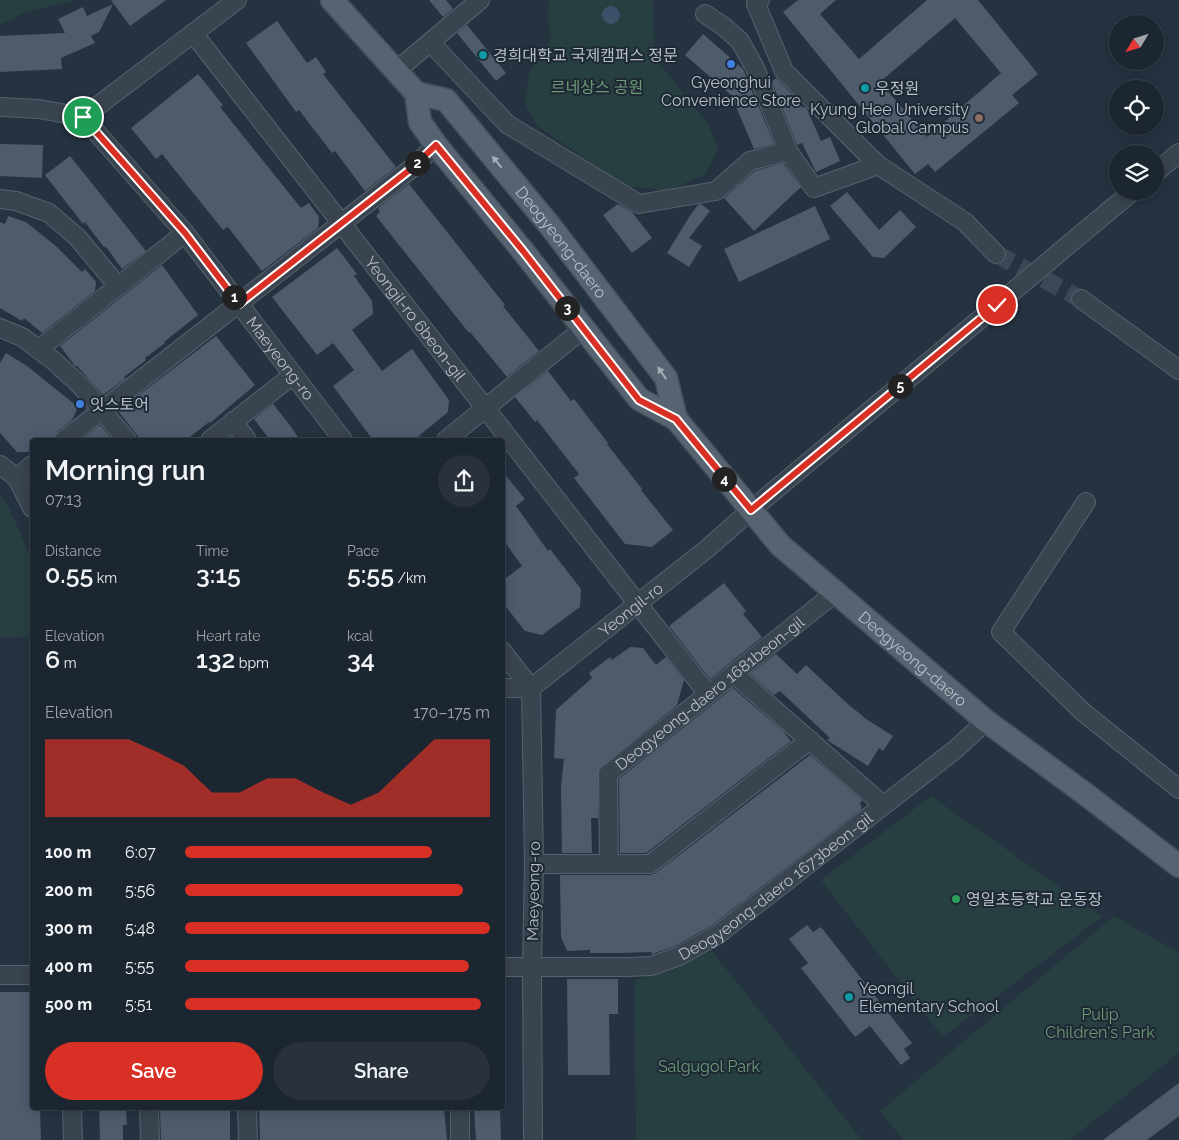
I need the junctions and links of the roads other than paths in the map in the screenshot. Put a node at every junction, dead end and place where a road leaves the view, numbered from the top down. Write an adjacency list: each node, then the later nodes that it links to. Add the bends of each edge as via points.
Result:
1 (237, 0): 6 (street)
2 (332, 0): 8 (main road)
3 (480, 0): 7 (street)
4 (760, 0): 15 (street, via 756,4 784,71)
5 (705, 14): 13 (street, via 740,41 755,68)
6 (193, 33): 11 (street); 19 (street, Yeongil-ro 6beon-gil)
7 (431, 43): 8 (street); 13 (street, via 507,124 639,204 716,191 750,161)
8 (396, 71): 9 (main road)
9 (416, 93): 12 (main road, Deogyeong-daero, via 420,122); 32 (main road, Deogyeong-daero, one-way to 9, via 666,378 551,227 446,100)
10 (0, 107): 11 (street, via 39,109)
11 (83, 117): 20 (street, Maeyeong-ro)
12 (436, 145): 19 (street); 26 (main road, Deogyeong-daero)
13 (788, 151): 15 (street, via 814,188)
14 (1179, 153): 16 (street)
15 (878, 165): 21 (street, via 965,222)
16 (1164, 166)
17 (0, 199): 22 (street, via 49,213 77,237)
18 (1122, 200): 45 (street, Yeongil-ro, bridge)
19 (341, 224): 24 (street); 30 (street, Yeongil-ro 6beon-gil)
20 (185, 233): 22 (street); 24 (street, Maeyeong-ro)
21 (996, 254)
22 (118, 286): 27 (street)
23 (1081, 299): 28 (street)
24 (239, 304): 29 (street, Maeyeong-ro); 31 (street)
25 (0, 328): 27 (street, via 22,337)
26 (583, 329): 30 (street); 32 (main road, Deogyeong-daero, via 639,400)
27 (39, 349): 31 (street, via 81,386)
28 (1179, 370)
29 (293, 375): 33 (street); 38 (street, Maeyeong-ro)
30 (485, 408): 39 (street); 47 (street, Yeongil-ro 6beon-gil)
31 (102, 410): 34 (street); 35 (street)
32 (676, 419): 45 (main road, Deogyeong-daero)
33 (233, 422): 36 (street); 37 (street)
34 (67, 438)
35 (125, 438)
36 (213, 438)
37 (245, 438)
38 (340, 438)
39 (448, 438)
40 (0, 465): 42 (street)
41 (30, 467): 42 (street)
42 (17, 478): 44 (street)
43 (1086, 502): 55 (street, via 1002,632 1083,712)
44 (30, 504)
45 (751, 510): 46 (main road, Deogyeong-daero, via 780,545); 47 (street, Yeongil-ro)
46 (835, 593): 49 (street, Deogyeong-daero 1681beon-gil); 53 (main road, Deogyeong-daero)
47 (638, 604): 51 (street, Yeongil-ro); 52 (street, Yeongil-ro 6beon-gil)
48 (505, 655): 51 (street)
49 (734, 674): 52 (street, Deogyeong-daero 1681beon-gil); 54 (street)
50 (505, 688): 51 (street)
51 (531, 688): 57 (street, Maeyeong-ro)
52 (708, 694): 58 (street, Deogyeong-daero 1681beon-gil, via 608,774)
53 (986, 721): 56 (street, Deogyeong-daero 1673beon-gil); 59 (main road, Deogyeong-daero)
54 (810, 740): 56 (street); 58 (street, via 650,864)
55 (1179, 789)
56 (883, 805): 60 (street, Deogyeong-daero 1673beon-gil, via 717,935 679,956 651,966 627,968)
57 (534, 864): 58 (street); 60 (street, Maeyeong-ro)
58 (609, 864)
59 (1179, 866)
60 (532, 966): 61 (street, Deogyeong-daero 1673beon-gil); 72 (street, Maeyeong-ro)
61 (505, 967)
62 (0, 975): 63 (street)
63 (30, 975)
64 (72, 1110): 68 (street)
65 (149, 1110): 69 (street)
66 (248, 1110): 70 (street)
67 (460, 1110): 71 (street)
68 (73, 1140)
69 (150, 1140)
70 (248, 1140)
71 (460, 1140)
72 (533, 1140)

